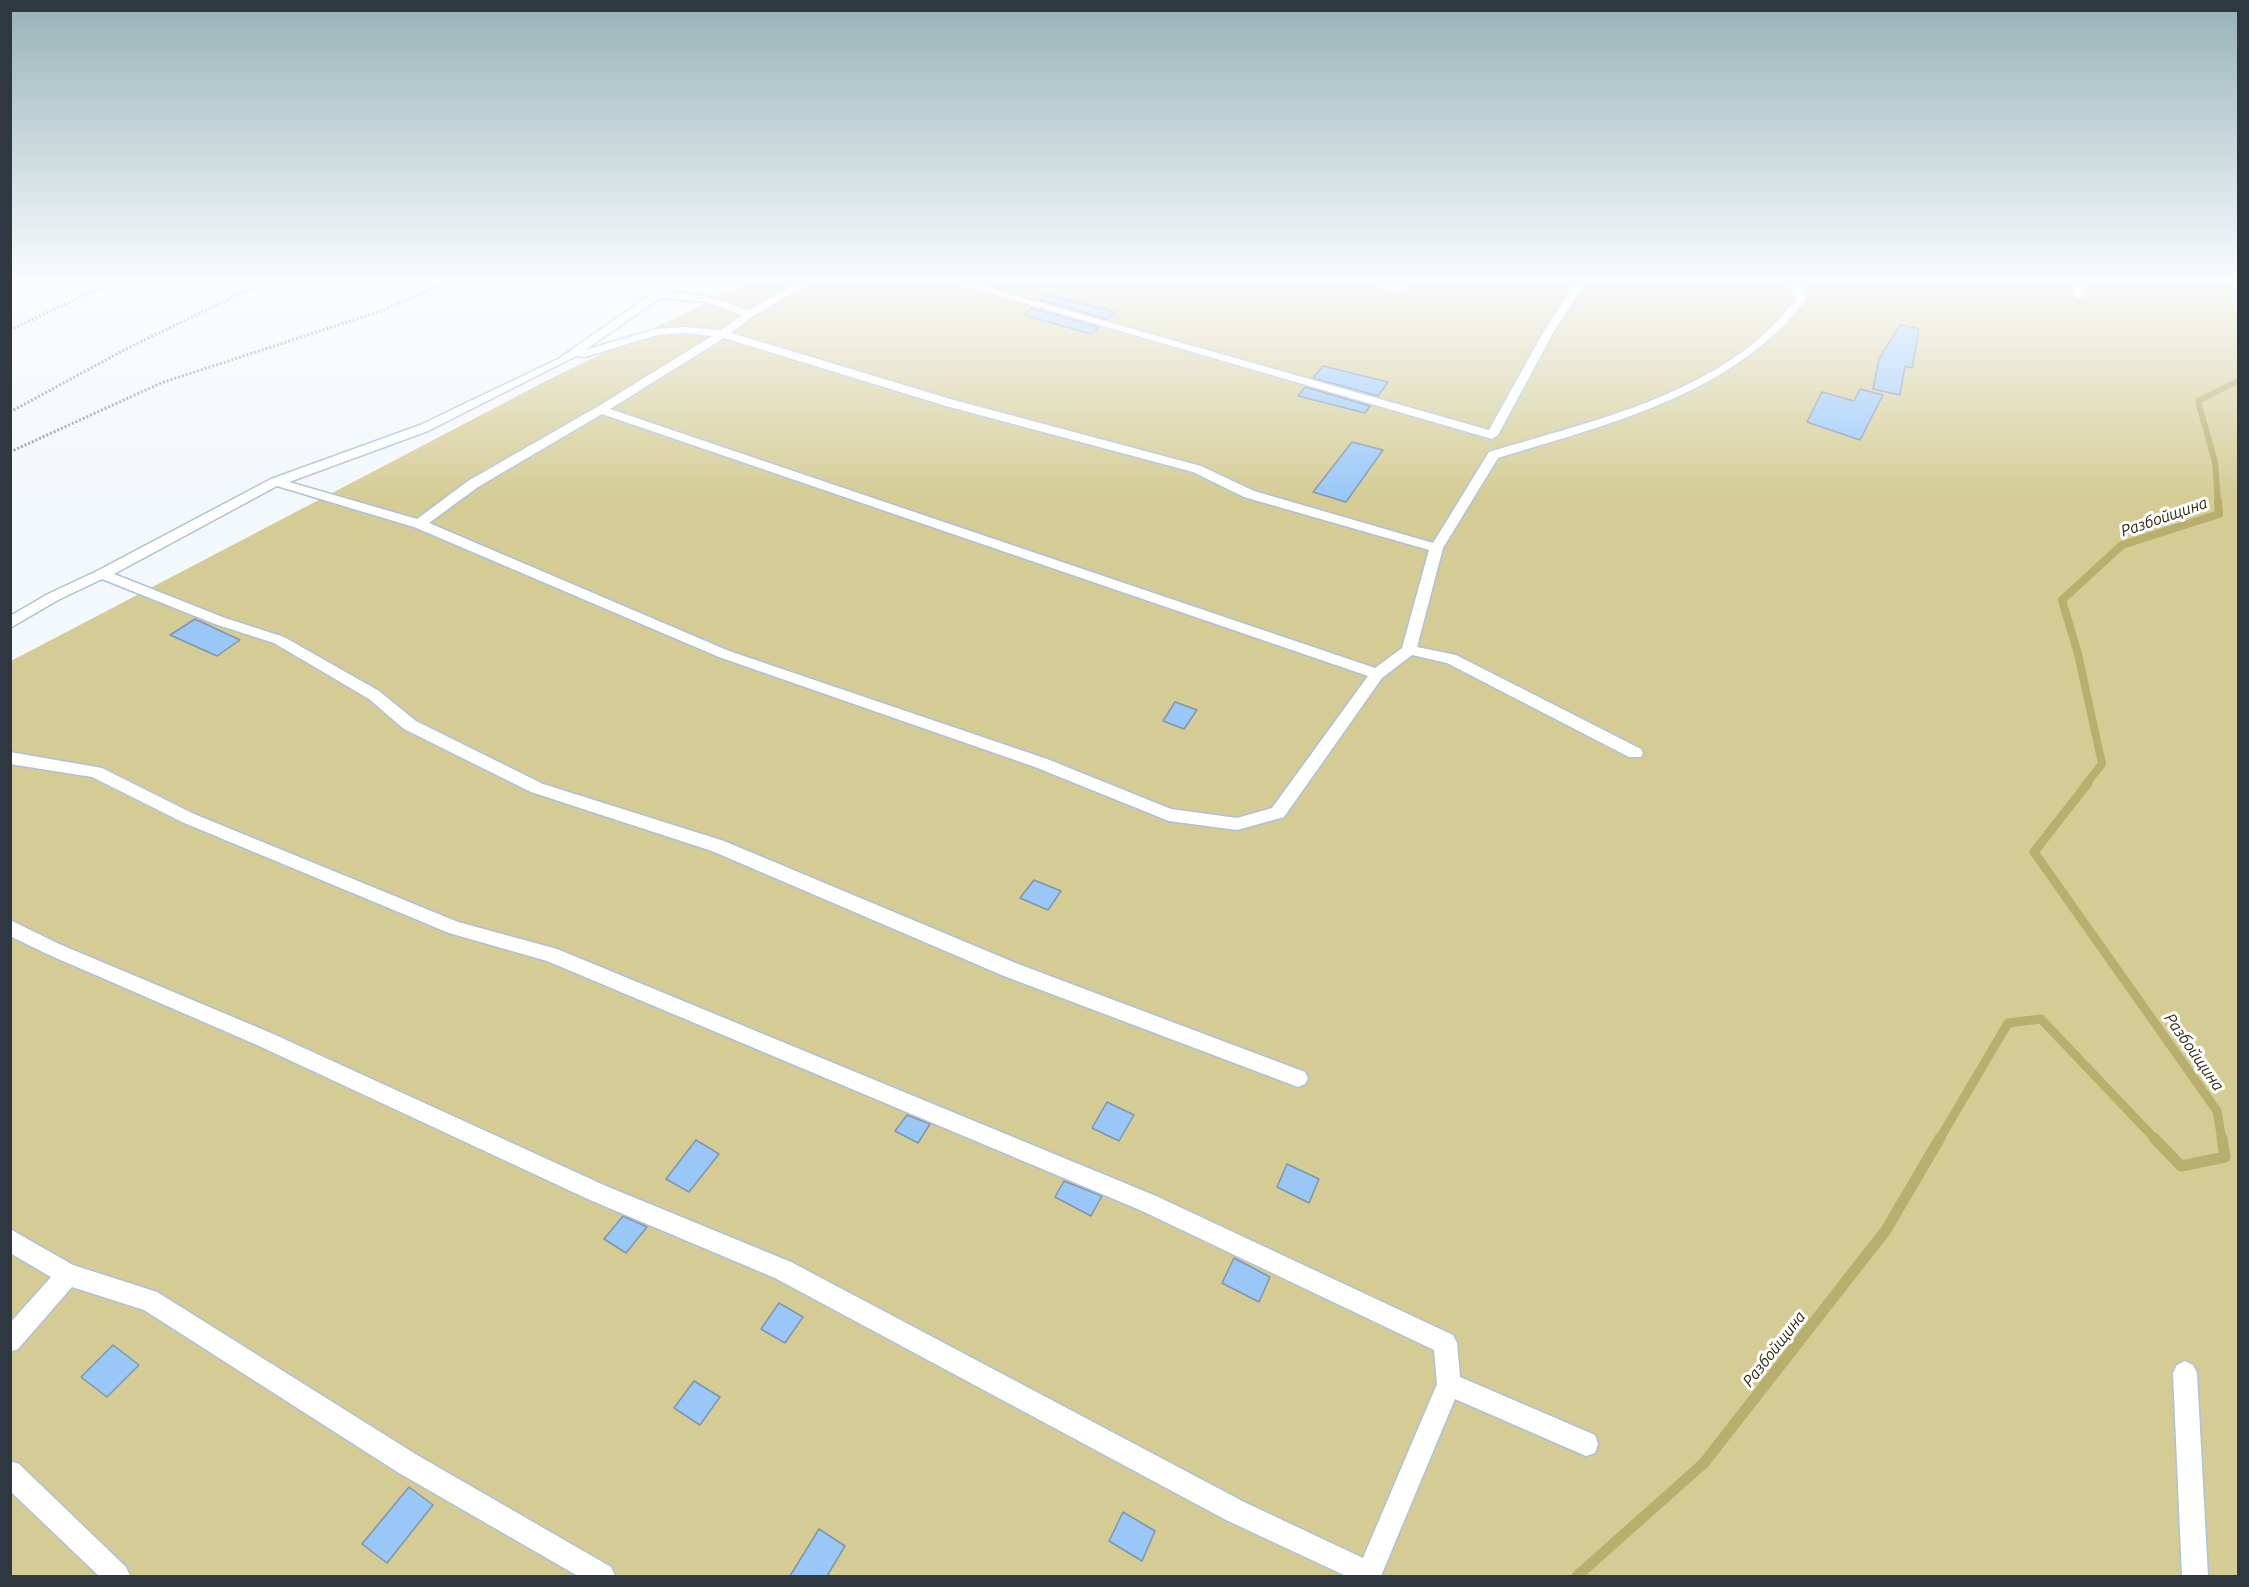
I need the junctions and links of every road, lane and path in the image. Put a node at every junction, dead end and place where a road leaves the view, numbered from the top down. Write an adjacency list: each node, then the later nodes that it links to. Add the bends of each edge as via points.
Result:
1 (121, 352): 12 (path)
2 (256, 352): 15 (path, via 161,383)
3 (576, 352): 10 (lane)
4 (591, 352): 10 (lane)
5 (694, 352): 11 (lane)
6 (782, 352): 18 (lane, via 950,403 1197,469 1249,494)
7 (1202, 352): 13 (lane)
8 (1537, 352): 13 (lane)
9 (1746, 352): 14 (lane, via 1703,381 1591,425)
10 (565, 360): 16 (lane, via 424,428)
11 (601, 410): 17 (lane, via 473,484); 22 (lane)
12 (10, 412)
13 (1492, 435): 14 (lane)
14 (1509, 450): 18 (lane, via 1493,455)
15 (10, 452)
16 (276, 482): 17 (lane); 19 (lane)
17 (419, 524): 22 (lane, via 724,654 1041,763 1169,815 1237,824 1278,813)
18 (1436, 548): 21 (lane)
19 (102, 574): 20 (lane); 26 (lane, via 279,640 374,695 410,725 537,788 718,846 1011,970)
20 (10, 623)
21 (1409, 650): 22 (lane); 23 (lane, via 1451,659)
22 (1377, 674)
23 (1635, 753)
24 (10, 758): 31 (lane, via 96,772 188,818 445,923 550,954 1148,1203 1445,1343)
25 (10, 927): 34 (lane, via 598,1193 783,1270 1234,1511)
26 (1298, 1078)
27 (10, 1240): 28 (lane)
28 (68, 1275): 29 (lane); 36 (lane, via 148,1300 408,1464)
29 (10, 1341)
30 (2185, 1373): 37 (lane)
31 (1449, 1384): 32 (lane); 34 (lane)
32 (1586, 1444)
33 (10, 1473): 35 (lane)
34 (1369, 1575)
35 (117, 1576)
36 (602, 1576)
37 (2195, 1576)

